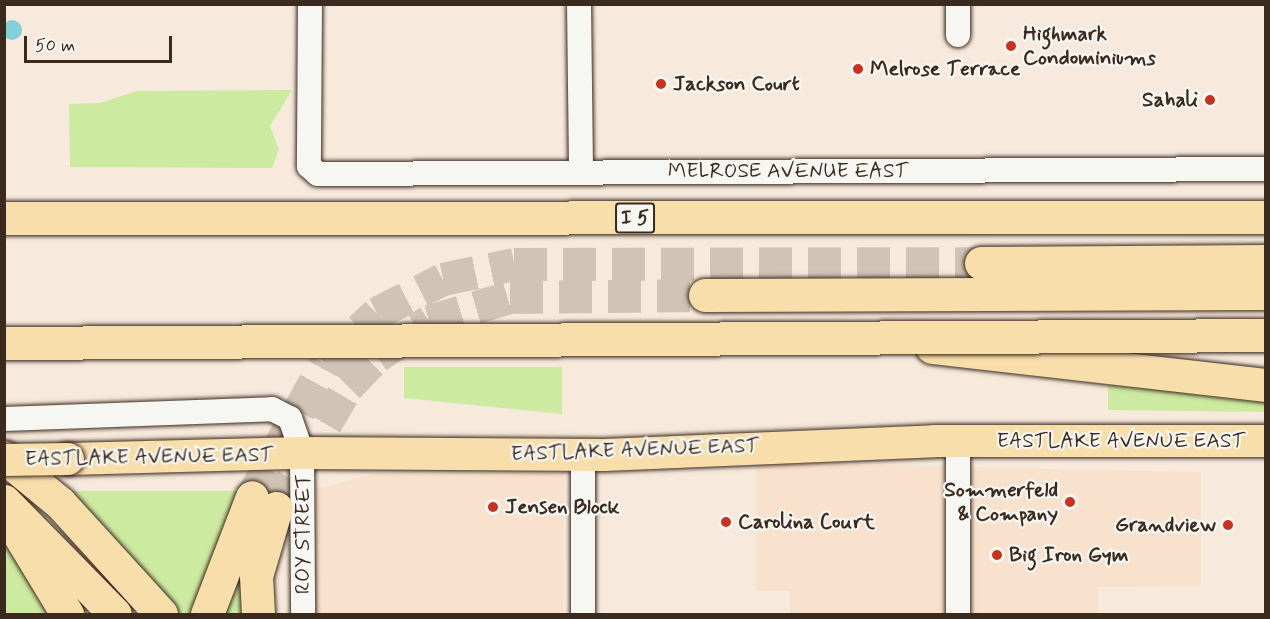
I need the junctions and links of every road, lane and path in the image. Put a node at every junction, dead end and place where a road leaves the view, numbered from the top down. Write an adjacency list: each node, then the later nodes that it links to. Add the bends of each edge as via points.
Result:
1 (310, 4): 6 (street, MELROSE AVENUE EAST, via 312,172)
2 (579, 4): 6 (street)
3 (958, 4): 4 (street)
4 (958, 35)
5 (1266, 169): 6 (street, MELROSE AVENUE EAST)
6 (581, 172)
7 (1266, 217): 8 (highway, I 5)
8 (4, 218)
9 (1266, 261): 10 (highway)
10 (981, 263)
11 (1266, 293): 12 (highway, via 961,291)
12 (705, 295)
13 (1266, 327): 14 (highway)
14 (1160, 328): 15 (highway); 19 (highway)
15 (4, 332)
16 (1266, 335): 17 (highway, bridge)
17 (862, 336): 18 (highway, bridge); 20 (highway, bridge, via 1053,364)
18 (4, 343)
19 (1266, 344)
20 (1266, 385)
21 (4, 419): 24 (street, via 272,409 290,418)
22 (958, 441): 23 (main road, EASTLAKE AVENUE EAST); 25 (main road, EASTLAKE AVENUE EAST); 38 (street)
23 (1266, 441)
24 (303, 453): 25 (main road, EASTLAKE AVENUE EAST); 26 (main road, EASTLAKE AVENUE EAST, bridge); 36 (street, ROY STREET)
25 (583, 455): 37 (street)
26 (4, 459): 33 (highway, via 60,503)
27 (4, 501): 32 (highway)
28 (4, 511): 31 (highway)
29 (4, 545): 30 (highway)
30 (47, 615)
31 (67, 615)
32 (116, 615)
33 (161, 615)
34 (207, 615): 35 (highway, via 264,502)
35 (258, 615)
36 (303, 615)
37 (583, 615)
38 (958, 615)

